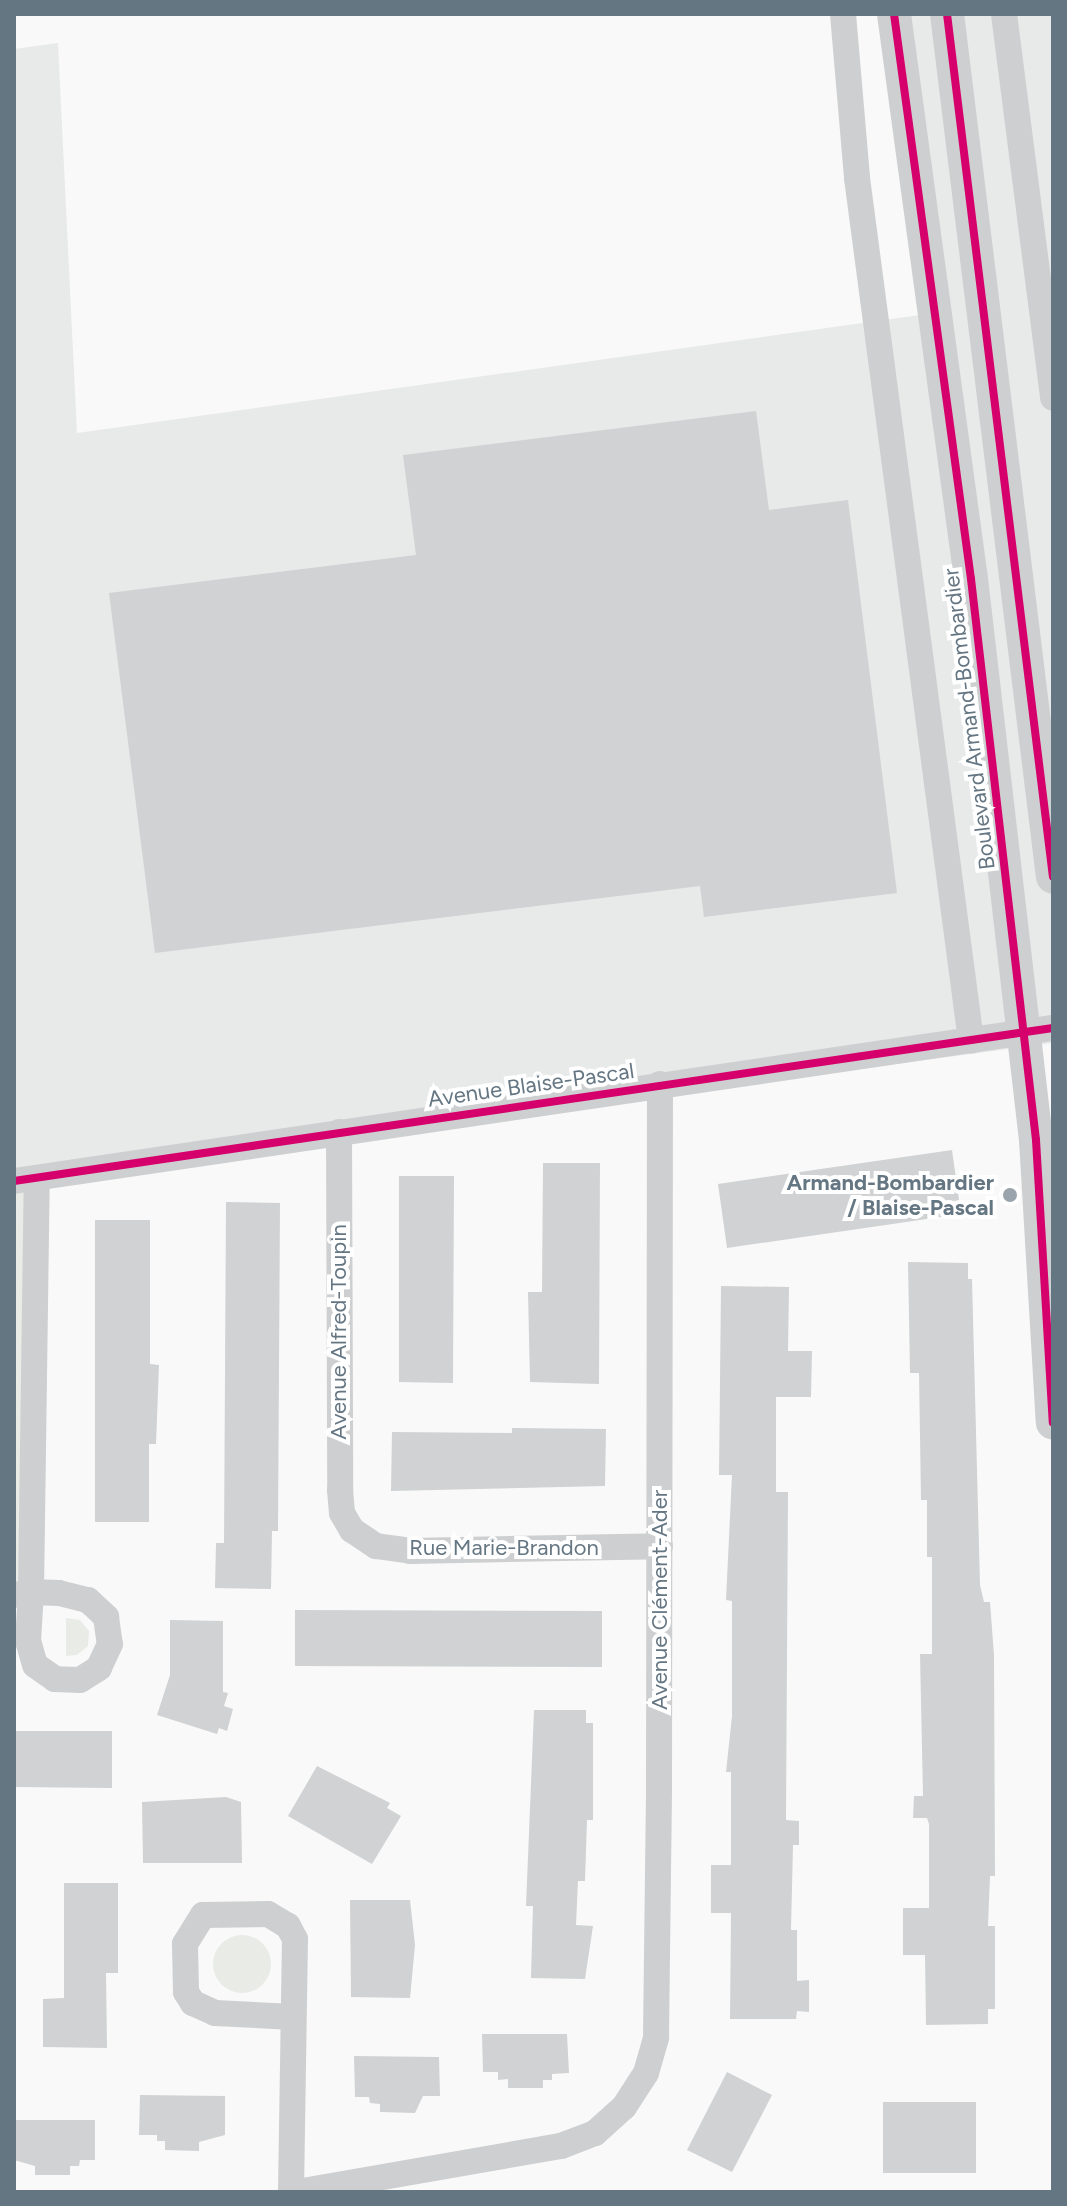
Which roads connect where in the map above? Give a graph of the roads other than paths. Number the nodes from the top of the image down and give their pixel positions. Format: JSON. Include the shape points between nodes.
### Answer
{"nodes":[{"id":1,"x":843,"y":14,"type":"edge"},
{"id":2,"x":894,"y":14,"type":"edge"},
{"id":3,"x":947,"y":14,"type":"edge"},
{"id":4,"x":1004,"y":14,"type":"edge"},
{"id":5,"x":1053,"y":398,"type":"edge"},
{"id":6,"x":1053,"y":877,"type":"edge"},
{"id":7,"x":1036,"y":1030,"type":"edge"},
{"id":8,"x":971,"y":1040,"type":"junction"},
{"id":9,"x":660,"y":1084,"type":"junction"},
{"id":10,"x":339,"y":1132,"type":"junction"},
{"id":11,"x":25,"y":1180,"type":"edge"},
{"id":12,"x":1053,"y":1422,"type":"edge"},
{"id":13,"x":352,"y":1530,"type":"joint"},
{"id":14,"x":660,"y":1546,"type":"junction"},
{"id":15,"x":22,"y":1593,"type":"edge"},
{"id":16,"x":293,"y":2017,"type":"junction"},
{"id":17,"x":294,"y":2192,"type":"edge"}],
"edges":[{"from":1,"to":8,"type":"street","name":"Boulevard Armand-Bombardier","via":[[861,209]]},
{"from":2,"to":7,"type":"street","name":"Boulevard Armand-Bombardier"},
{"from":3,"to":6,"type":"street"},
{"from":4,"to":5,"type":"street","via":[[1027,226]]},
{"from":7,"to":8,"type":"street","name":"Avenue Blaise-Pascal"},
{"from":7,"to":12,"type":"street","name":"Boulevard Armand-Bombardier"},
{"from":8,"to":9,"type":"street","name":"Avenue Blaise-Pascal"},
{"from":9,"to":10,"type":"street","name":"Avenue Blaise-Pascal"},
{"from":9,"to":14,"type":"street","name":"Avenue Clément-Ader"},
{"from":10,"to":11,"type":"street","name":"Avenue Blaise-Pascal"},
{"from":10,"to":13,"type":"street","name":"Avenue Alfred-Toupin","via":[[340,1490],[342,1513]]},
{"from":11,"to":15,"type":"street"},
{"from":13,"to":14,"type":"street","name":"Rue Marie-Brandon","via":[[376,1546],[410,1551]]},
{"from":14,"to":17,"type":"street","name":"Avenue Clément-Ader","via":[[656,2037],[646,2073],[624,2107],[595,2133],[561,2146]]},
{"from":16,"to":16,"type":"street","via":[[297,1951],[288,1926],[268,1914],[203,1915],[185,1944],[186,1992],[193,2003],[215,2013]]},
{"from":16,"to":17,"type":"street"}]}
